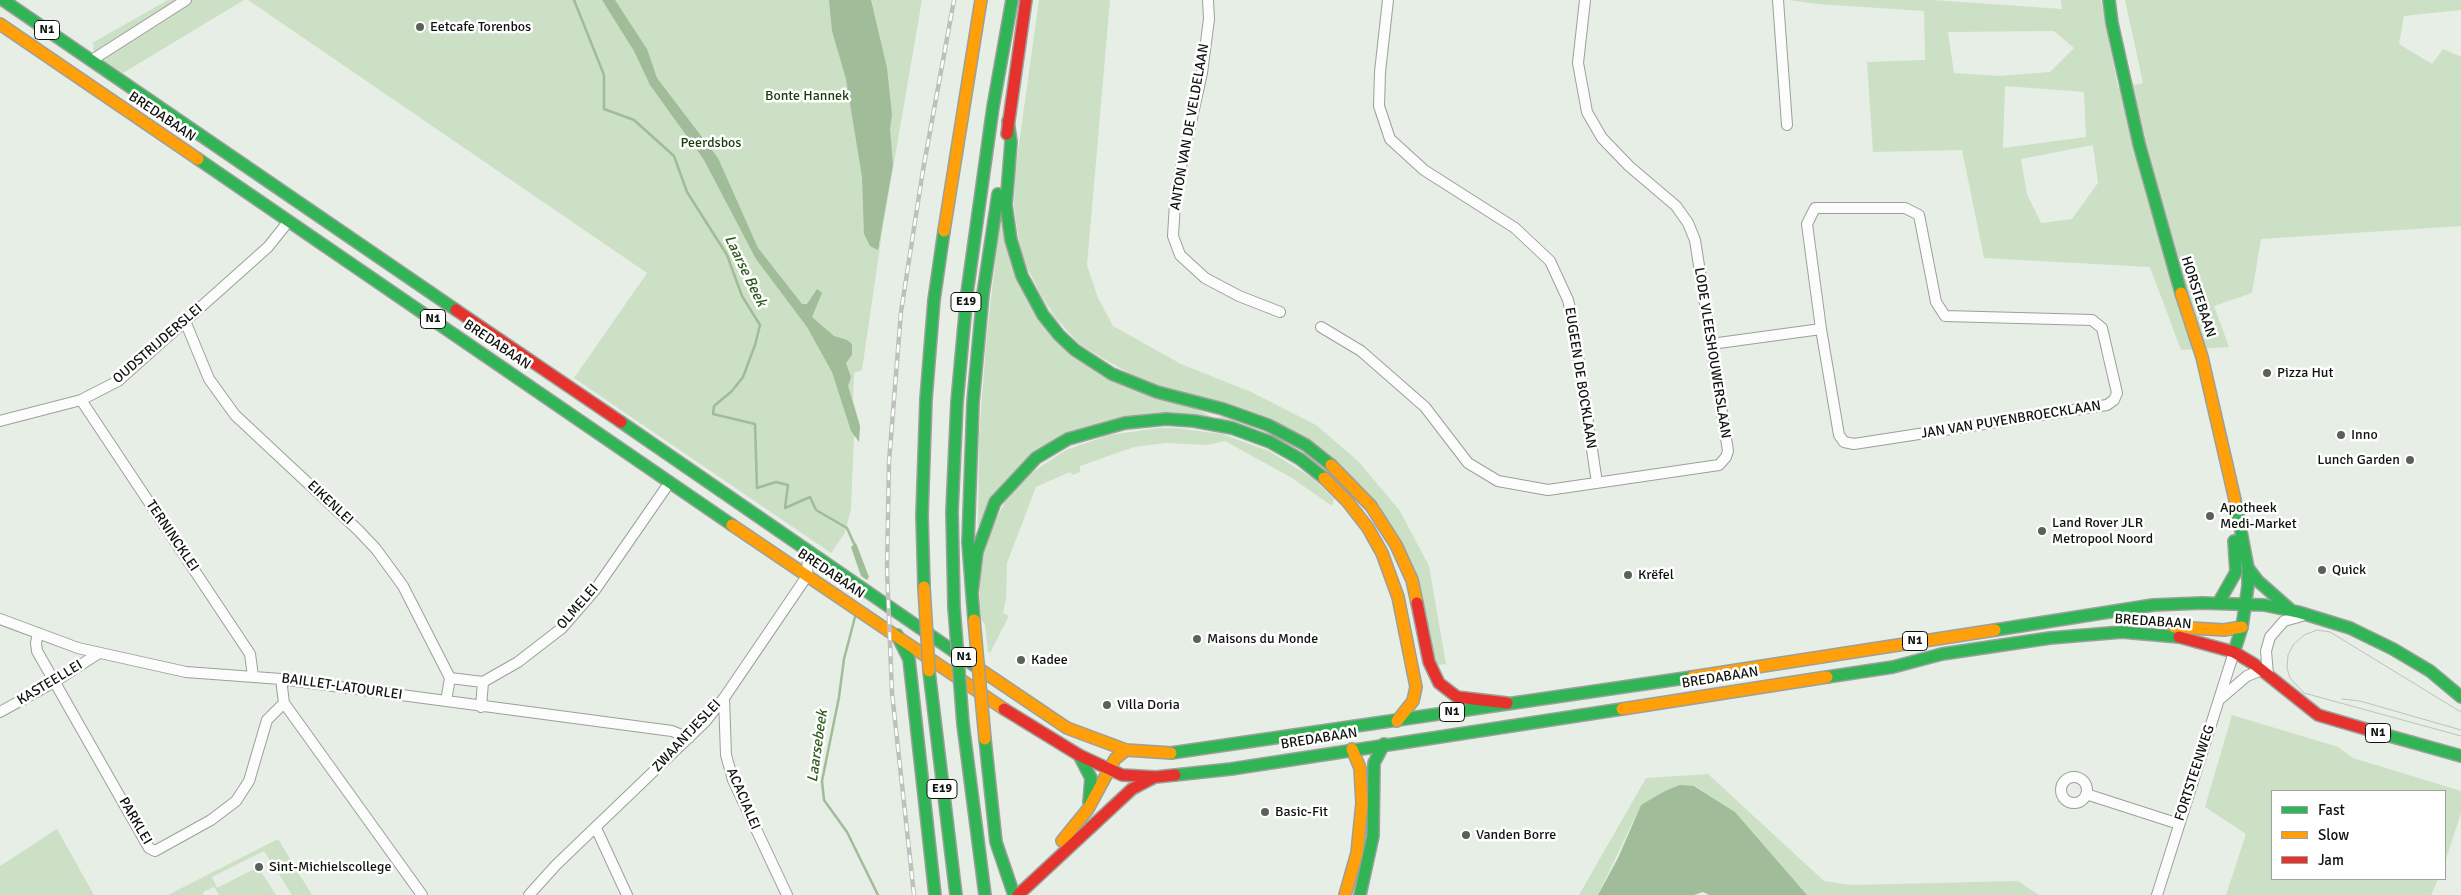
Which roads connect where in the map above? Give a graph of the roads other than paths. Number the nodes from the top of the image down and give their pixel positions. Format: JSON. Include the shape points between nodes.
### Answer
{"nodes":[{"id":1,"x":3,"y":0,"type":"edge"},
{"id":2,"x":186,"y":0,"type":"edge"},
{"id":3,"x":981,"y":0,"type":"edge"},
{"id":4,"x":1012,"y":0,"type":"edge"},
{"id":5,"x":1026,"y":0,"type":"edge"},
{"id":6,"x":1208,"y":0,"type":"edge"},
{"id":7,"x":1388,"y":0,"type":"edge"},
{"id":8,"x":1585,"y":0,"type":"edge"},
{"id":9,"x":1778,"y":0,"type":"edge"},
{"id":10,"x":2109,"y":0,"type":"edge"},
{"id":11,"x":0,"y":24,"type":"edge"},
{"id":12,"x":92,"y":60,"type":"junction"},
{"id":13,"x":1008,"y":122,"type":"junction"},
{"id":14,"x":1787,"y":125,"type":"dead end"},
{"id":15,"x":288,"y":222,"type":"junction"},
{"id":16,"x":1280,"y":312,"type":"dead end"},
{"id":17,"x":185,"y":320,"type":"junction"},
{"id":18,"x":1321,"y":327,"type":"dead end"},
{"id":19,"x":1820,"y":329,"type":"junction"},
{"id":20,"x":1711,"y":344,"type":"junction"},
{"id":21,"x":82,"y":400,"type":"junction"},
{"id":22,"x":0,"y":421,"type":"edge"},
{"id":23,"x":1597,"y":482,"type":"junction"},
{"id":24,"x":665,"y":489,"type":"dead end"},
{"id":25,"x":2238,"y":512,"type":"junction"},
{"id":26,"x":806,"y":551,"type":"junction"},
{"id":27,"x":2248,"y":568,"type":"junction"},
{"id":28,"x":807,"y":576,"type":"junction"},
{"id":29,"x":972,"y":592,"type":"junction"},
{"id":30,"x":2225,"y":603,"type":"junction"},
{"id":31,"x":2246,"y":604,"type":"junction"},
{"id":32,"x":2292,"y":611,"type":"junction"},
{"id":33,"x":2305,"y":615,"type":"junction"},
{"id":34,"x":0,"y":619,"type":"edge"},
{"id":35,"x":2242,"y":626,"type":"junction"},
{"id":36,"x":2224,"y":630,"type":"junction"},
{"id":37,"x":2122,"y":632,"type":"junction"},
{"id":38,"x":38,"y":633,"type":"junction"},
{"id":39,"x":897,"y":635,"type":"junction"},
{"id":40,"x":2234,"y":652,"type":"junction"},
{"id":41,"x":99,"y":653,"type":"junction"},
{"id":42,"x":1837,"y":653,"type":"junction"},
{"id":43,"x":2265,"y":673,"type":"junction"},
{"id":44,"x":988,"y":674,"type":"junction"},
{"id":45,"x":253,"y":676,"type":"junction"},
{"id":46,"x":1837,"y":676,"type":"junction"},
{"id":47,"x":450,"y":678,"type":"junction"},
{"id":48,"x":281,"y":679,"type":"junction"},
{"id":49,"x":56,"y":681,"type":"junction"},
{"id":50,"x":483,"y":682,"type":"junction"},
{"id":51,"x":978,"y":690,"type":"junction"},
{"id":52,"x":2461,"y":697,"type":"edge"},
{"id":53,"x":724,"y":698,"type":"junction"},
{"id":54,"x":446,"y":701,"type":"junction"},
{"id":55,"x":2218,"y":701,"type":"junction"},
{"id":56,"x":1507,"y":702,"type":"junction"},
{"id":57,"x":284,"y":703,"type":"junction"},
{"id":58,"x":481,"y":707,"type":"junction"},
{"id":59,"x":0,"y":712,"type":"edge"},
{"id":60,"x":1397,"y":721,"type":"junction"},
{"id":61,"x":1290,"y":736,"type":"junction"},
{"id":62,"x":689,"y":738,"type":"junction"},
{"id":63,"x":1384,"y":744,"type":"junction"},
{"id":64,"x":1126,"y":750,"type":"junction"},
{"id":65,"x":1352,"y":750,"type":"junction"},
{"id":66,"x":1079,"y":755,"type":"junction"},
{"id":67,"x":2461,"y":756,"type":"edge"},
{"id":68,"x":1294,"y":758,"type":"junction"},
{"id":69,"x":1110,"y":770,"type":"junction"},
{"id":70,"x":1122,"y":775,"type":"junction"},
{"id":71,"x":1156,"y":777,"type":"junction"},
{"id":72,"x":2086,"y":794,"type":"dead end"},
{"id":73,"x":1088,"y":809,"type":"junction"},
{"id":74,"x":1098,"y":818,"type":"junction"},
{"id":75,"x":2179,"y":824,"type":"junction"},
{"id":76,"x":596,"y":828,"type":"junction"},
{"id":77,"x":1042,"y":871,"type":"junction"},
{"id":78,"x":422,"y":895,"type":"edge"},
{"id":79,"x":529,"y":895,"type":"edge"},
{"id":80,"x":627,"y":895,"type":"edge"},
{"id":81,"x":787,"y":895,"type":"edge"},
{"id":82,"x":934,"y":895,"type":"edge"},
{"id":83,"x":956,"y":895,"type":"edge"},
{"id":84,"x":985,"y":895,"type":"edge"},
{"id":85,"x":1014,"y":895,"type":"edge"},
{"id":86,"x":1018,"y":895,"type":"edge"},
{"id":87,"x":1345,"y":895,"type":"edge"},
{"id":88,"x":1360,"y":895,"type":"edge"},
{"id":89,"x":2157,"y":895,"type":"edge"}],
"edges":[{"from":1,"to":12,"type":"main road","name":"BREDABAAN","number":"N1"},
{"from":2,"to":12,"type":"street"},
{"from":3,"to":83,"type":"main road","number":"E19","bridge":true,"via":[[934,300],[925,409],[922,514],[932,703]]},
{"from":4,"to":84,"type":"main road","number":"E19","bridge":true,"via":[[993,107],[967,293],[952,511],[954,607],[962,724]]},
{"from":5,"to":13,"type":"main road"},
{"from":6,"to":16,"type":"street","name":"ANTON VAN DE VELDELAAN","via":[[1209,19],[1202,73],[1174,202],[1173,236],[1180,255],[1205,278]]},
{"from":7,"to":23,"type":"street","name":"EUGEEN DE BOCKLAAN","via":[[1379,106],[1390,139],[1424,170],[1515,228],[1550,261],[1568,300],[1573,322]]},
{"from":8,"to":20,"type":"street","name":"LODE VLEESHOUWERSLAAN","via":[[1578,63],[1587,112],[1602,138],[1676,206],[1688,223],[1695,240]]},
{"from":9,"to":14,"type":"street"},
{"from":10,"to":25,"type":"main road","name":"HORSTEBAAN","via":[[2139,144],[2170,258],[2202,357]]},
{"from":11,"to":15,"type":"main road","name":"BREDABAAN","number":"N1"},
{"from":12,"to":26,"type":"main road","name":"BREDABAAN","number":"N1"},
{"from":13,"to":29,"type":"main road","via":[[983,294],[973,402],[968,542]]},
{"from":13,"to":56,"type":"main road","via":[[1011,142],[1006,205],[1011,240],[1022,276],[1043,315],[1059,335],[1075,350],[1112,374],[1157,392],[1268,425],[1306,445],[1342,474],[1371,506],[1396,545],[1412,580],[1428,662],[1439,683],[1457,696]]},
{"from":15,"to":17,"type":"street","name":"OUDSTRIJDERSLEI","via":[[268,247]]},
{"from":15,"to":28,"type":"main road","name":"BREDABAAN","number":"N1"},
{"from":17,"to":21,"type":"street","name":"OUDSTRIJDERSLEI","via":[[118,381]]},
{"from":17,"to":47,"type":"street","name":"EIKENLEI","via":[[203,366],[221,398],[376,549],[403,586]]},
{"from":18,"to":23,"type":"street","name":"LODE VLEESHOUWERSLAAN","via":[[1361,351],[1425,407],[1468,463],[1498,481],[1548,490]]},
{"from":19,"to":19,"type":"street","name":"JAN VAN PUYENBROECKLAAN","via":[[1807,224],[1815,208],[1905,208],[1919,214],[1936,302],[1945,316],[2092,320],[2102,328],[2117,393],[2107,405],[1854,444],[1844,442],[1839,435]]},
{"from":19,"to":20,"type":"street"},
{"from":20,"to":23,"type":"street","name":"LODE VLEESHOUWERSLAAN","via":[[1728,451],[1726,457],[1719,465]]},
{"from":21,"to":22,"type":"street","name":"OUDSTRIJDERSLEI"},
{"from":21,"to":45,"type":"street","name":"TERNINCKLEI","via":[[250,654]]},
{"from":24,"to":50,"type":"street","name":"OLMELEI","via":[[595,590],[562,628],[526,657]]},
{"from":25,"to":27,"type":"main road","name":"HORSTEBAAN"},
{"from":25,"to":30,"type":"main road","via":[[2231,527],[2236,572]]},
{"from":26,"to":28,"type":"street"},
{"from":26,"to":44,"type":"main road","name":"BREDABAAN","number":"N1"},
{"from":27,"to":31,"type":"main road","name":"HORSTEBAAN"},
{"from":27,"to":32,"type":"main road"},
{"from":28,"to":39,"type":"main road","name":"BREDABAAN","number":"N1"},
{"from":28,"to":53,"type":"street","name":"ZWAANTJESLEI"},
{"from":29,"to":60,"type":"main road","via":[[977,552],[995,502],[1036,458],[1068,439],[1125,423],[1166,419],[1232,428],[1270,442],[1300,459],[1347,501],[1368,528],[1382,553],[1398,596],[1416,687],[1413,701]]},
{"from":29,"to":85,"type":"main road","bridge":true,"via":[[992,820]]},
{"from":30,"to":31,"type":"main road","name":"BREDABAAN","number":"N1"},
{"from":30,"to":36,"type":"main road","via":[[2235,610],[2236,619]]},
{"from":30,"to":42,"type":"main road","name":"BREDABAAN","number":"N1","via":[[2153,605]]},
{"from":31,"to":32,"type":"main road","name":"BREDABAAN","number":"N1"},
{"from":31,"to":35,"type":"main road","name":"HORSTEBAAN"},
{"from":32,"to":33,"type":"main road","name":"BREDABAAN","number":"N1"},
{"from":33,"to":43,"type":"street","via":[[2284,621],[2270,637],[2266,646]]},
{"from":33,"to":52,"type":"main road","name":"BREDABAAN","number":"N1","via":[[2350,628],[2393,649],[2430,671]]},
{"from":34,"to":38,"type":"street","name":"BAILLET-LATOURLEI"},
{"from":35,"to":36,"type":"main road"},
{"from":35,"to":40,"type":"main road","name":"HORSTEBAAN"},
{"from":36,"to":37,"type":"main road","via":[[2153,628]]},
{"from":37,"to":40,"type":"main road","name":"BREDABAAN","number":"N1","via":[[2180,637]]},
{"from":37,"to":46,"type":"main road","name":"BREDABAAN","number":"N1","via":[[2050,638],[1962,651]]},
{"from":38,"to":41,"type":"street","name":"BAILLET-LATOURLEI"},
{"from":38,"to":49,"type":"street","name":"PARKLEI","via":[[38,651]]},
{"from":39,"to":51,"type":"main road","name":"BREDABAAN","number":"N1"},
{"from":39,"to":82,"type":"main road","via":[[909,659]]},
{"from":40,"to":43,"type":"main road","name":"BREDABAAN","number":"N1"},
{"from":40,"to":55,"type":"street","name":"FORTSTEENWEG"},
{"from":41,"to":45,"type":"street","name":"BAILLET-LATOURLEI","via":[[186,672]]},
{"from":41,"to":49,"type":"street","name":"KASTEELLEI"},
{"from":42,"to":46,"type":"main road","via":[[1848,662],[1846,671]]},
{"from":42,"to":56,"type":"main road","name":"BREDABAAN","number":"N1","via":[[1534,701]]},
{"from":43,"to":55,"type":"street","via":[[2247,676]]},
{"from":43,"to":67,"type":"main road","name":"BREDABAAN","number":"N1","via":[[2318,715]]},
{"from":44,"to":51,"type":"street"},
{"from":44,"to":64,"type":"main road","name":"BREDABAAN","number":"N1","via":[[1068,728]]},
{"from":45,"to":48,"type":"street","name":"BAILLET-LATOURLEI"},
{"from":46,"to":63,"type":"main road","name":"BREDABAAN","number":"N1"},
{"from":47,"to":50,"type":"street"},
{"from":47,"to":54,"type":"street"},
{"from":48,"to":54,"type":"street","name":"BAILLET-LATOURLEI"},
{"from":48,"to":57,"type":"street"},
{"from":49,"to":57,"type":"street","name":"PARKLEI","via":[[149,848],[155,851],[210,820],[236,801],[249,780],[267,720]]},
{"from":49,"to":59,"type":"street","name":"KASTEELLEI"},
{"from":50,"to":58,"type":"street"},
{"from":51,"to":66,"type":"main road","name":"BREDABAAN","number":"N1"},
{"from":53,"to":62,"type":"street","name":"ZWAANTJESLEI"},
{"from":53,"to":81,"type":"street","name":"ACACIALEI","via":[[726,755],[733,780]]},
{"from":54,"to":58,"type":"street","name":"BAILLET-LATOURLEI"},
{"from":55,"to":75,"type":"street","name":"FORTSTEENWEG"},
{"from":56,"to":60,"type":"main road","name":"BREDABAAN","number":"N1"},
{"from":57,"to":78,"type":"street"},
{"from":58,"to":62,"type":"street","name":"BAILLET-LATOURLEI","via":[[672,731]]},
{"from":60,"to":61,"type":"main road","name":"BREDABAAN","number":"N1"},
{"from":61,"to":64,"type":"main road","name":"BREDABAAN","number":"N1","via":[[1171,753]]},
{"from":61,"to":68,"type":"main road","via":[[1283,748],[1288,756]]},
{"from":62,"to":76,"type":"street","name":"ZWAANTJESLEI"},
{"from":63,"to":65,"type":"main road","name":"BREDABAAN","number":"N1"},
{"from":63,"to":88,"type":"main road","via":[[1374,764],[1373,836]]},
{"from":64,"to":69,"type":"main road","via":[[1115,759]]},
{"from":64,"to":70,"type":"main road"},
{"from":65,"to":68,"type":"main road","name":"BREDABAAN","number":"N1"},
{"from":65,"to":87,"type":"main road","via":[[1360,768],[1361,810],[1357,853]]},
{"from":66,"to":69,"type":"main road","name":"BREDABAAN","number":"N1"},
{"from":66,"to":73,"type":"main road","via":[[1091,778]]},
{"from":68,"to":71,"type":"main road","name":"BREDABAAN","number":"N1"},
{"from":69,"to":70,"type":"main road","name":"BREDABAAN","number":"N1"},
{"from":69,"to":73,"type":"main road"},
{"from":70,"to":71,"type":"main road","name":"BREDABAAN","number":"N1"},
{"from":70,"to":74,"type":"main road"},
{"from":71,"to":74,"type":"main road","via":[[1132,789]]},
{"from":72,"to":75,"type":"street"},
{"from":73,"to":77,"type":"main road"},
{"from":74,"to":77,"type":"main road"},
{"from":75,"to":89,"type":"street","name":"FORTSTEENWEG"},
{"from":76,"to":79,"type":"street","name":"ZWAANTJESLEI"},
{"from":76,"to":80,"type":"street"},
{"from":77,"to":86,"type":"main road"}]}
